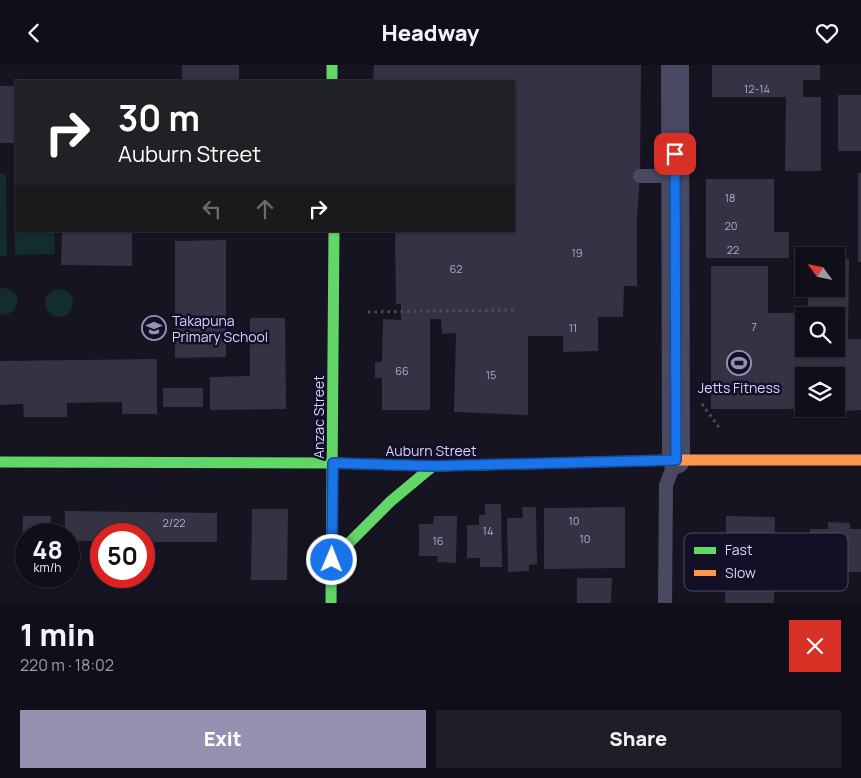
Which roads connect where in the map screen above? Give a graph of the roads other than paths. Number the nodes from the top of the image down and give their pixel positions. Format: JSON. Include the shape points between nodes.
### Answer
{"nodes":[{"id":1,"x":332,"y":65,"type":"edge"},
{"id":2,"x":675,"y":65,"type":"edge"},
{"id":3,"x":332,"y":80,"type":"edge"},
{"id":4,"x":640,"y":176,"type":"dead end"},
{"id":5,"x":675,"y":176,"type":"junction"},
{"id":6,"x":334,"y":232,"type":"edge"},
{"id":7,"x":676,"y":460,"type":"junction"},
{"id":8,"x":861,"y":460,"type":"edge"},
{"id":9,"x":0,"y":462,"type":"edge"},
{"id":10,"x":333,"y":463,"type":"junction"},
{"id":11,"x":433,"y":466,"type":"junction"},
{"id":12,"x":332,"y":560,"type":"junction"},
{"id":13,"x":331,"y":603,"type":"edge"},
{"id":14,"x":665,"y":603,"type":"edge"}],
"edges":[{"from":1,"to":3,"type":"main road"},
{"from":2,"to":5,"type":"street"},
{"from":4,"to":5,"type":"lane"},
{"from":5,"to":7,"type":"street"},
{"from":6,"to":10,"type":"main road","name":"Anzac Street"},
{"from":7,"to":8,"type":"main road","name":"Auburn Street"},
{"from":7,"to":11,"type":"main road","name":"Auburn Street"},
{"from":7,"to":14,"type":"lane","via":[[666,485]]},
{"from":9,"to":10,"type":"main road","name":"Auburn Street"},
{"from":10,"to":11,"type":"main road","name":"Auburn Street"},
{"from":10,"to":12,"type":"main road","name":"Anzac Street"},
{"from":11,"to":12,"type":"main road","via":[[391,501]]},
{"from":12,"to":13,"type":"main road","name":"Anzac Street"}]}
